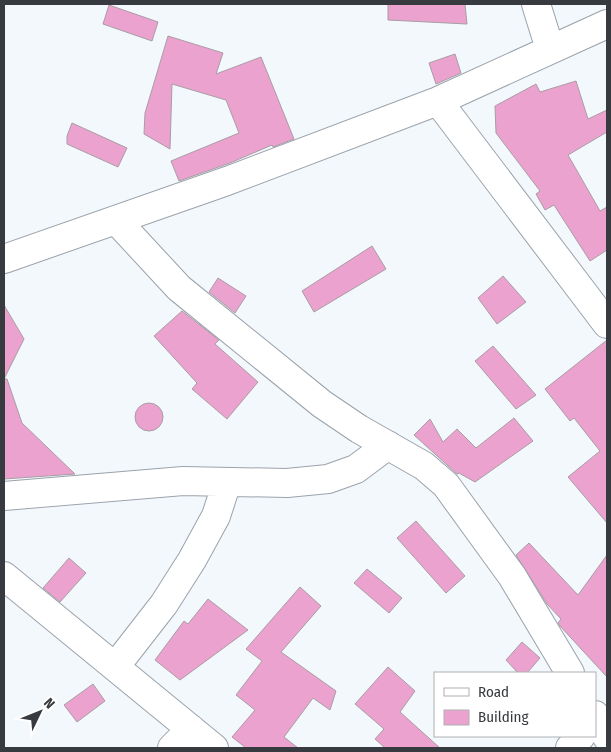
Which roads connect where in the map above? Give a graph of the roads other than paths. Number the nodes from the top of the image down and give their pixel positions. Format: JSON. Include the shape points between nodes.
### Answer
{"nodes":[{"id":1,"x":536,"y":4,"type":"edge"},
{"id":2,"x":607,"y":24,"type":"edge"},
{"id":3,"x":550,"y":49,"type":"junction"},
{"id":4,"x":438,"y":101,"type":"junction"},
{"id":5,"x":116,"y":220,"type":"junction"},
{"id":6,"x":4,"y":259,"type":"edge"},
{"id":7,"x":607,"y":324,"type":"edge"},
{"id":8,"x":388,"y":445,"type":"junction"},
{"id":9,"x":227,"y":482,"type":"junction"},
{"id":10,"x":4,"y":496,"type":"edge"},
{"id":11,"x":4,"y":576,"type":"edge"},
{"id":12,"x":115,"y":667,"type":"junction"},
{"id":13,"x":569,"y":672,"type":"edge"},
{"id":14,"x":191,"y":729,"type":"junction"},
{"id":15,"x":581,"y":737,"type":"edge"},
{"id":16,"x":172,"y":748,"type":"edge"},
{"id":17,"x":214,"y":748,"type":"edge"},
{"id":18,"x":570,"y":748,"type":"edge"}],
"edges":[{"from":1,"to":3,"type":"street"},
{"from":2,"to":3,"type":"street"},
{"from":3,"to":4,"type":"street"},
{"from":4,"to":5,"type":"street"},
{"from":4,"to":7,"type":"street"},
{"from":5,"to":6,"type":"street"},
{"from":5,"to":8,"type":"street","via":[[179,288],[322,404]]},
{"from":8,"to":9,"type":"street","via":[[356,469],[328,480]]},
{"from":8,"to":13,"type":"street","via":[[424,466],[446,486],[512,576]]},
{"from":9,"to":10,"type":"street","via":[[182,481]]},
{"from":9,"to":12,"type":"street","via":[[216,516],[192,560],[164,604]]},
{"from":11,"to":12,"type":"street"},
{"from":12,"to":14,"type":"street"},
{"from":14,"to":16,"type":"street"},
{"from":14,"to":17,"type":"street"},
{"from":15,"to":18,"type":"street"}]}
